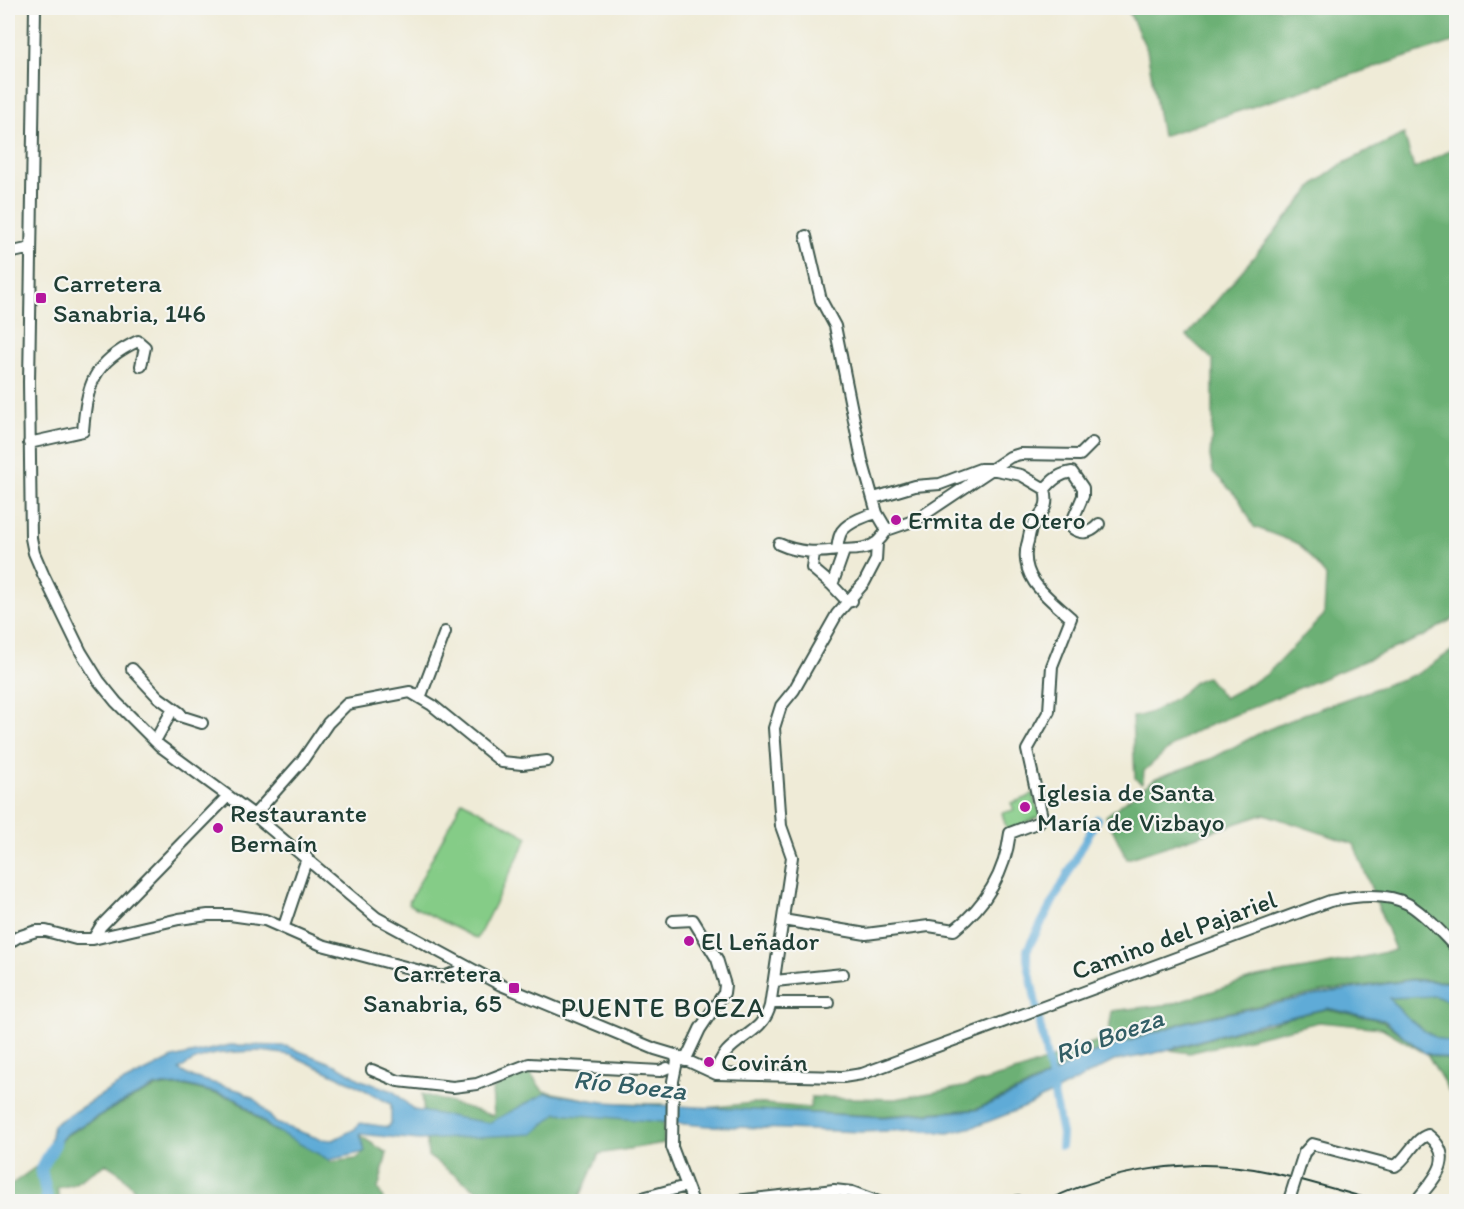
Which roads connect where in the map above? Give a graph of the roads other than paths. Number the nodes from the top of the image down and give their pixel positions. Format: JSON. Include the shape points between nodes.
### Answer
{"nodes":[{"id":1,"x":35,"y":8,"type":"edge"},
{"id":2,"x":806,"y":236,"type":"dead end"},
{"id":3,"x":31,"y":248,"type":"junction"},
{"id":4,"x":8,"y":260,"type":"edge"},
{"id":5,"x":141,"y":366,"type":"dead end"},
{"id":6,"x":29,"y":443,"type":"junction"},
{"id":7,"x":1092,"y":443,"type":"dead end"},
{"id":8,"x":991,"y":469,"type":"junction"},
{"id":9,"x":1045,"y":489,"type":"junction"},
{"id":10,"x":873,"y":498,"type":"junction"},
{"id":11,"x":877,"y":513,"type":"junction"},
{"id":12,"x":1099,"y":524,"type":"dead end"},
{"id":13,"x":887,"y":530,"type":"junction"},
{"id":14,"x":877,"y":543,"type":"junction"},
{"id":15,"x":778,"y":544,"type":"dead end"},
{"id":16,"x":838,"y":551,"type":"junction"},
{"id":17,"x":813,"y":553,"type":"junction"},
{"id":18,"x":832,"y":585,"type":"junction"},
{"id":19,"x":850,"y":602,"type":"junction"},
{"id":20,"x":445,"y":632,"type":"dead end"},
{"id":21,"x":132,"y":669,"type":"dead end"},
{"id":22,"x":420,"y":698,"type":"junction"},
{"id":23,"x":173,"y":709,"type":"junction"},
{"id":24,"x":202,"y":723,"type":"dead end"},
{"id":25,"x":155,"y":741,"type":"junction"},
{"id":26,"x":548,"y":761,"type":"dead end"},
{"id":27,"x":228,"y":796,"type":"junction"},
{"id":28,"x":254,"y":815,"type":"junction"},
{"id":29,"x":310,"y":861,"type":"junction"},
{"id":30,"x":783,"y":920,"type":"junction"},
{"id":31,"x":673,"y":921,"type":"dead end"},
{"id":32,"x":284,"y":926,"type":"junction"},
{"id":33,"x":93,"y":939,"type":"junction"},
{"id":34,"x":8,"y":943,"type":"edge"},
{"id":35,"x":1456,"y":948,"type":"edge"},
{"id":36,"x":458,"y":972,"type":"junction"},
{"id":37,"x":843,"y":974,"type":"dead end"},
{"id":38,"x":775,"y":981,"type":"junction"},
{"id":39,"x":829,"y":1003,"type":"dead end"},
{"id":40,"x":771,"y":1004,"type":"junction"},
{"id":41,"x":670,"y":1066,"type":"junction"},
{"id":42,"x":372,"y":1070,"type":"dead end"},
{"id":43,"x":716,"y":1074,"type":"junction"},
{"id":44,"x":686,"y":1186,"type":"junction"},
{"id":45,"x":1420,"y":1196,"type":"dead end"},
{"id":46,"x":1290,"y":1199,"type":"edge"},
{"id":47,"x":729,"y":1201,"type":"edge"},
{"id":48,"x":628,"y":1202,"type":"edge"},
{"id":49,"x":693,"y":1202,"type":"edge"},
{"id":50,"x":879,"y":1202,"type":"edge"}],
"edges":[{"from":1,"to":3,"type":"street"},
{"from":2,"to":10,"type":"street","via":[[821,300],[836,326]]},
{"from":3,"to":4,"type":"street","via":[[9,253]]},
{"from":3,"to":6,"type":"street"},
{"from":5,"to":6,"type":"street","via":[[145,348],[138,341],[118,350],[103,363],[86,395],[82,431]]},
{"from":6,"to":25,"type":"street","via":[[31,538],[43,574],[99,681]]},
{"from":7,"to":8,"type":"street","via":[[1080,455],[1020,454]]},
{"from":8,"to":9,"type":"street","via":[[1021,475]]},
{"from":8,"to":10,"type":"street"},
{"from":8,"to":13,"type":"street","via":[[916,520]]},
{"from":9,"to":12,"type":"street","via":[[1052,480],[1072,472],[1083,488],[1072,528],[1084,532]]},
{"from":9,"to":30,"type":"street","via":[[1047,504],[1031,528],[1026,569],[1034,583],[1071,618],[1052,666],[1049,711],[1027,750],[1042,817],[1039,822],[1010,834],[997,882],[972,916],[954,930],[929,926],[866,934]]},
{"from":10,"to":11,"type":"street"},
{"from":11,"to":13,"type":"street"},
{"from":11,"to":16,"type":"street","via":[[843,530]]},
{"from":13,"to":14,"type":"street"},
{"from":14,"to":16,"type":"street"},
{"from":14,"to":19,"type":"street","via":[[872,570]]},
{"from":15,"to":17,"type":"street"},
{"from":16,"to":17,"type":"street"},
{"from":16,"to":18,"type":"street"},
{"from":17,"to":18,"type":"street","via":[[812,568]]},
{"from":18,"to":19,"type":"street"},
{"from":19,"to":30,"type":"street","via":[[837,614],[781,706],[774,728],[781,826],[792,857]]},
{"from":20,"to":22,"type":"street"},
{"from":21,"to":23,"type":"street"},
{"from":22,"to":26,"type":"street","via":[[502,762]]},
{"from":22,"to":28,"type":"street","via":[[410,693],[348,704]]},
{"from":23,"to":24,"type":"street","via":[[180,717]]},
{"from":23,"to":25,"type":"street"},
{"from":25,"to":27,"type":"street"},
{"from":27,"to":28,"type":"street"},
{"from":27,"to":33,"type":"street","via":[[101,926]]},
{"from":28,"to":29,"type":"street"},
{"from":29,"to":32,"type":"street"},
{"from":29,"to":36,"type":"street","via":[[376,918]]},
{"from":30,"to":38,"type":"street"},
{"from":31,"to":41,"type":"street","via":[[693,920],[717,959],[725,985],[724,993],[700,1029]]},
{"from":32,"to":33,"type":"street","via":[[255,917],[208,915]]},
{"from":32,"to":36,"type":"street","via":[[322,945],[435,976]]},
{"from":33,"to":34,"type":"street","via":[[36,931]]},
{"from":35,"to":43,"type":"street","name":"Camino del Pajariel","via":[[1407,904],[1382,897],[1350,897],[1330,901],[862,1074]]},
{"from":36,"to":41,"type":"street","via":[[501,985],[655,1049]]},
{"from":37,"to":38,"type":"street"},
{"from":38,"to":40,"type":"street"},
{"from":39,"to":40,"type":"street"},
{"from":40,"to":43,"type":"street","via":[[759,1026],[721,1056]]},
{"from":41,"to":42,"type":"street","via":[[529,1064],[477,1084],[453,1087],[398,1081]]},
{"from":41,"to":43,"type":"street"},
{"from":41,"to":44,"type":"street","via":[[672,1147]]},
{"from":44,"to":48,"type":"street"},
{"from":44,"to":49,"type":"street"},
{"from":45,"to":46,"type":"street","bridge":true,"via":[[1439,1172],[1443,1157],[1428,1135],[1421,1137],[1395,1166],[1312,1144],[1304,1153]]},
{"from":47,"to":50,"type":"street","via":[[834,1190],[852,1191]]}]}
